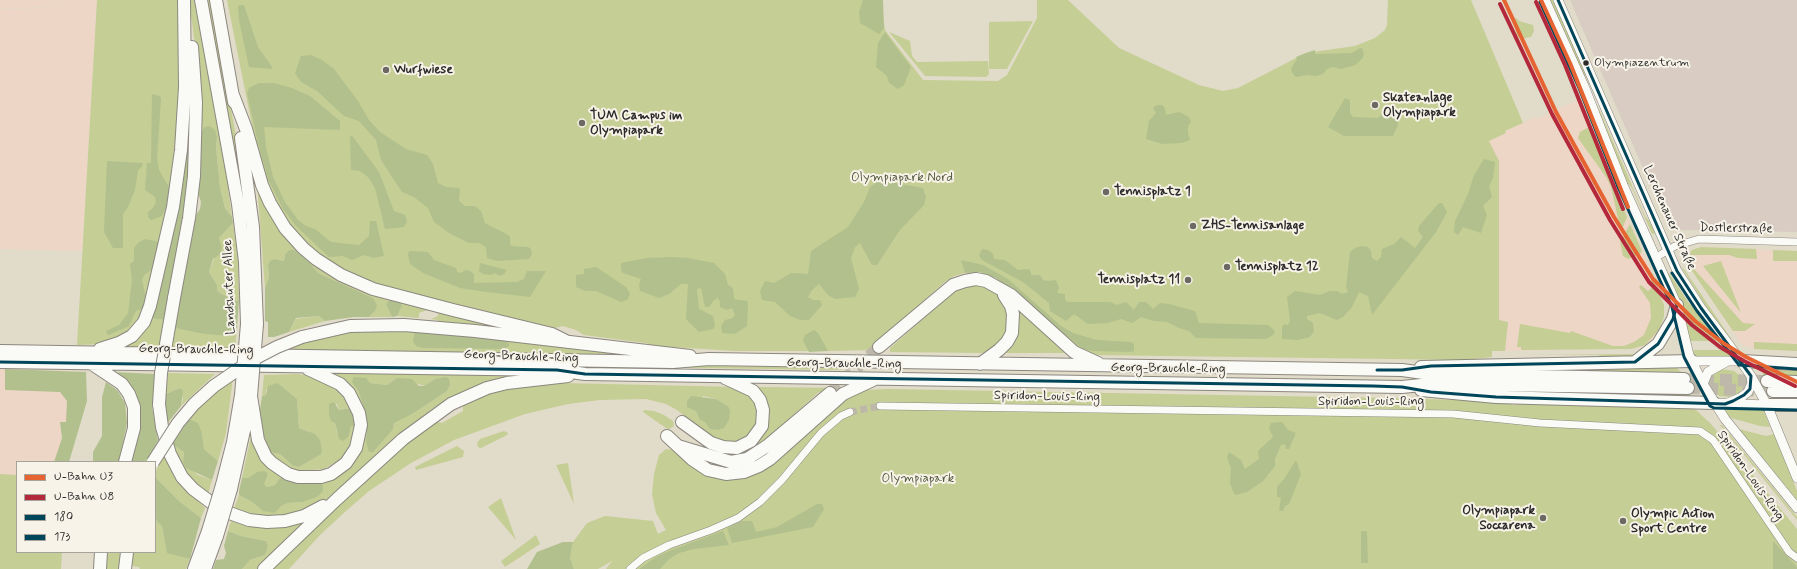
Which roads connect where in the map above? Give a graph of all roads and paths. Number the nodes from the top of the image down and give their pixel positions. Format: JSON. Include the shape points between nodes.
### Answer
{"nodes":[{"id":1,"x":185,"y":0,"type":"edge"},
{"id":2,"x":201,"y":0,"type":"edge"},
{"id":3,"x":216,"y":0,"type":"edge"},
{"id":4,"x":1545,"y":0,"type":"edge"},
{"id":5,"x":1558,"y":0,"type":"edge"},
{"id":6,"x":233,"y":95,"type":"junction"},
{"id":7,"x":1797,"y":242,"type":"edge"},
{"id":8,"x":1667,"y":250,"type":"junction"},
{"id":9,"x":1655,"y":258,"type":"junction"},
{"id":10,"x":1002,"y":290,"type":"junction"},
{"id":11,"x":1677,"y":305,"type":"junction"},
{"id":12,"x":252,"y":324,"type":"junction"},
{"id":13,"x":568,"y":342,"type":"junction"},
{"id":14,"x":879,"y":347,"type":"tunnel mouth"},
{"id":15,"x":0,"y":351,"type":"edge"},
{"id":16,"x":89,"y":357,"type":"junction"},
{"id":17,"x":709,"y":359,"type":"junction"},
{"id":18,"x":1692,"y":361,"type":"junction"},
{"id":19,"x":1727,"y":361,"type":"junction"},
{"id":20,"x":1742,"y":361,"type":"junction"},
{"id":21,"x":0,"y":362,"type":"edge"},
{"id":22,"x":1635,"y":362,"type":"junction"},
{"id":23,"x":980,"y":364,"type":"junction"},
{"id":24,"x":1797,"y":364,"type":"edge"},
{"id":25,"x":1102,"y":365,"type":"junction"},
{"id":26,"x":300,"y":366,"type":"junction"},
{"id":27,"x":1402,"y":370,"type":"junction"},
{"id":28,"x":585,"y":374,"type":"junction"},
{"id":29,"x":720,"y":376,"type":"junction"},
{"id":30,"x":1751,"y":376,"type":"junction"},
{"id":31,"x":876,"y":379,"type":"junction"},
{"id":32,"x":1797,"y":382,"type":"edge"},
{"id":33,"x":1703,"y":384,"type":"junction"},
{"id":34,"x":1402,"y":387,"type":"junction"},
{"id":35,"x":1797,"y":391,"type":"edge"},
{"id":36,"x":830,"y":393,"type":"tunnel mouth"},
{"id":37,"x":246,"y":395,"type":"junction"},
{"id":38,"x":1719,"y":404,"type":"junction"},
{"id":39,"x":1767,"y":405,"type":"junction"},
{"id":40,"x":1797,"y":405,"type":"edge"},
{"id":41,"x":880,"y":406,"type":"tunnel mouth"},
{"id":42,"x":850,"y":412,"type":"tunnel mouth"},
{"id":43,"x":667,"y":436,"type":"dead end"},
{"id":44,"x":678,"y":446,"type":"junction"},
{"id":45,"x":710,"y":456,"type":"junction"},
{"id":46,"x":124,"y":461,"type":"edge"},
{"id":47,"x":154,"y":461,"type":"edge"},
{"id":48,"x":1797,"y":478,"type":"edge"},
{"id":49,"x":337,"y":499,"type":"junction"},
{"id":50,"x":1797,"y":508,"type":"edge"},
{"id":51,"x":212,"y":534,"type":"junction"},
{"id":52,"x":101,"y":553,"type":"edge"},
{"id":53,"x":127,"y":553,"type":"edge"},
{"id":54,"x":1797,"y":558,"type":"edge"},
{"id":55,"x":100,"y":569,"type":"edge"},
{"id":56,"x":125,"y":569,"type":"edge"},
{"id":57,"x":194,"y":569,"type":"edge"},
{"id":58,"x":205,"y":569,"type":"edge"},
{"id":59,"x":264,"y":569,"type":"edge"},
{"id":60,"x":630,"y":569,"type":"edge"}],
"edges":[{"from":1,"to":16,"type":"highway","via":[[186,87],[181,150],[173,208],[150,306],[144,322],[132,336]]},
{"from":1,"to":49,"type":"highway","bridge":true,"via":[[194,59],[196,141],[189,218],[161,373],[159,404],[162,427],[170,454],[182,477],[193,489],[221,510],[250,520],[285,520],[304,516]]},
{"from":2,"to":12,"type":"highway","name":"Landshuter Allee","via":[[239,210]]},
{"from":3,"to":6,"type":"highway","name":"Landshuter Allee"},
{"from":4,"to":9,"type":"main road","via":[[1584,86]]},
{"from":5,"to":8,"type":"main road","name":"Lerchenauer Straße"},
{"from":6,"to":12,"type":"highway","name":"Landshuter Allee","via":[[251,202],[256,265]]},
{"from":6,"to":13,"type":"highway","via":[[262,185],[270,202],[285,228],[316,259],[340,275],[373,289],[552,334]]},
{"from":7,"to":8,"type":"street","name":"Dostlerstraße","via":[[1699,239]]},
{"from":8,"to":9,"type":"street","name":"Dostlerstraße"},
{"from":8,"to":20,"type":"main road","name":"Lerchenauer Straße","via":[[1677,272],[1701,308]]},
{"from":9,"to":11,"type":"main road"},
{"from":10,"to":14,"type":"highway","via":[[986,281],[976,279],[953,285]]},
{"from":10,"to":23,"type":"highway","via":[[1011,306],[1014,319],[1012,333],[999,350]]},
{"from":10,"to":25,"type":"highway","via":[[1011,295],[1074,352]]},
{"from":11,"to":18,"type":"main road"},
{"from":11,"to":22,"type":"highway","via":[[1673,319],[1658,344]]},
{"from":12,"to":37,"type":"highway","name":"Landshuter Allee","bridge":true},
{"from":13,"to":17,"type":"highway"},
{"from":13,"to":47,"type":"highway","bridge":true,"via":[[437,327],[384,324],[350,326],[302,337],[278,347],[214,386],[178,423]]},
{"from":15,"to":16,"type":"highway","name":"Georg-Brauchle-Ring"},
{"from":16,"to":17,"type":"highway","name":"Georg-Brauchle-Ring","via":[[673,362]]},
{"from":16,"to":21,"type":"highway","name":"Georg-Brauchle-Ring"},
{"from":16,"to":26,"type":"highway","name":"Georg-Brauchle-Ring"},
{"from":16,"to":46,"type":"highway","via":[[122,384],[134,407],[134,428]]},
{"from":17,"to":23,"type":"highway","name":"Georg-Brauchle-Ring"},
{"from":18,"to":19,"type":"main road"},
{"from":18,"to":22,"type":"highway"},
{"from":18,"to":33,"type":"main road"},
{"from":19,"to":20,"type":"main road"},
{"from":19,"to":33,"type":"main road","via":[[1708,372]]},
{"from":20,"to":24,"type":"highway"},
{"from":20,"to":30,"type":"main road","name":"Lerchenauer Straße"},
{"from":22,"to":27,"type":"highway","via":[[1431,366]]},
{"from":23,"to":25,"type":"highway","name":"Georg-Brauchle-Ring"},
{"from":25,"to":27,"type":"highway","name":"Georg-Brauchle-Ring"},
{"from":26,"to":28,"type":"highway","name":"Georg-Brauchle-Ring","via":[[557,370]]},
{"from":26,"to":37,"type":"highway","via":[[340,384],[349,393],[360,413],[361,425],[356,448],[338,470],[321,477],[309,478],[288,474],[272,463],[261,449]]},
{"from":27,"to":34,"type":"highway","name":"Georg-Brauchle-Ring","via":[[1431,374],[1686,383],[1432,384]]},
{"from":28,"to":29,"type":"highway","name":"Georg-Brauchle-Ring"},
{"from":28,"to":49,"type":"highway","via":[[506,383],[451,404],[403,438]]},
{"from":29,"to":31,"type":"highway","name":"Georg-Brauchle-Ring"},
{"from":29,"to":45,"type":"highway","via":[[753,391],[760,400],[763,419],[756,436],[737,448],[711,443],[682,422]]},
{"from":30,"to":38,"type":"main road","via":[[1752,383],[1748,392],[1740,398]]},
{"from":30,"to":39,"type":"main road","name":"Lerchenauer Straße"},
{"from":31,"to":34,"type":"highway","name":"Georg-Brauchle-Ring"},
{"from":31,"to":44,"type":"highway","via":[[843,394],[770,459],[752,470],[733,474],[716,473],[701,466]]},
{"from":32,"to":35,"type":"highway","via":[[1770,386]]},
{"from":33,"to":38,"type":"main road"},
{"from":34,"to":38,"type":"highway","via":[[1496,397]]},
{"from":36,"to":45,"type":"highway","via":[[756,455],[731,462]]},
{"from":37,"to":51,"type":"highway","name":"Landshuter Allee","bridge":true,"via":[[242,444]]},
{"from":38,"to":39,"type":"main road"},
{"from":38,"to":50,"type":"main road","via":[[1725,419]]},
{"from":39,"to":40,"type":"highway"},
{"from":39,"to":48,"type":"main road","name":"Lerchenauer Straße"},
{"from":41,"to":54,"type":"street","name":"Spiridon-Louis-Ring","via":[[1371,415],[1453,414],[1540,423],[1700,431],[1713,440],[1789,552]]},
{"from":42,"to":60,"type":"street","via":[[820,433],[782,480],[760,502],[738,518],[669,545],[643,558]]},
{"from":43,"to":44,"type":"highway"},
{"from":44,"to":45,"type":"highway"},
{"from":49,"to":59,"type":"highway"},
{"from":51,"to":57,"type":"highway","name":"Landshuter Allee"},
{"from":51,"to":58,"type":"highway","name":"Landshuter Allee"},
{"from":52,"to":55,"type":"highway"},
{"from":53,"to":56,"type":"highway"}]}
